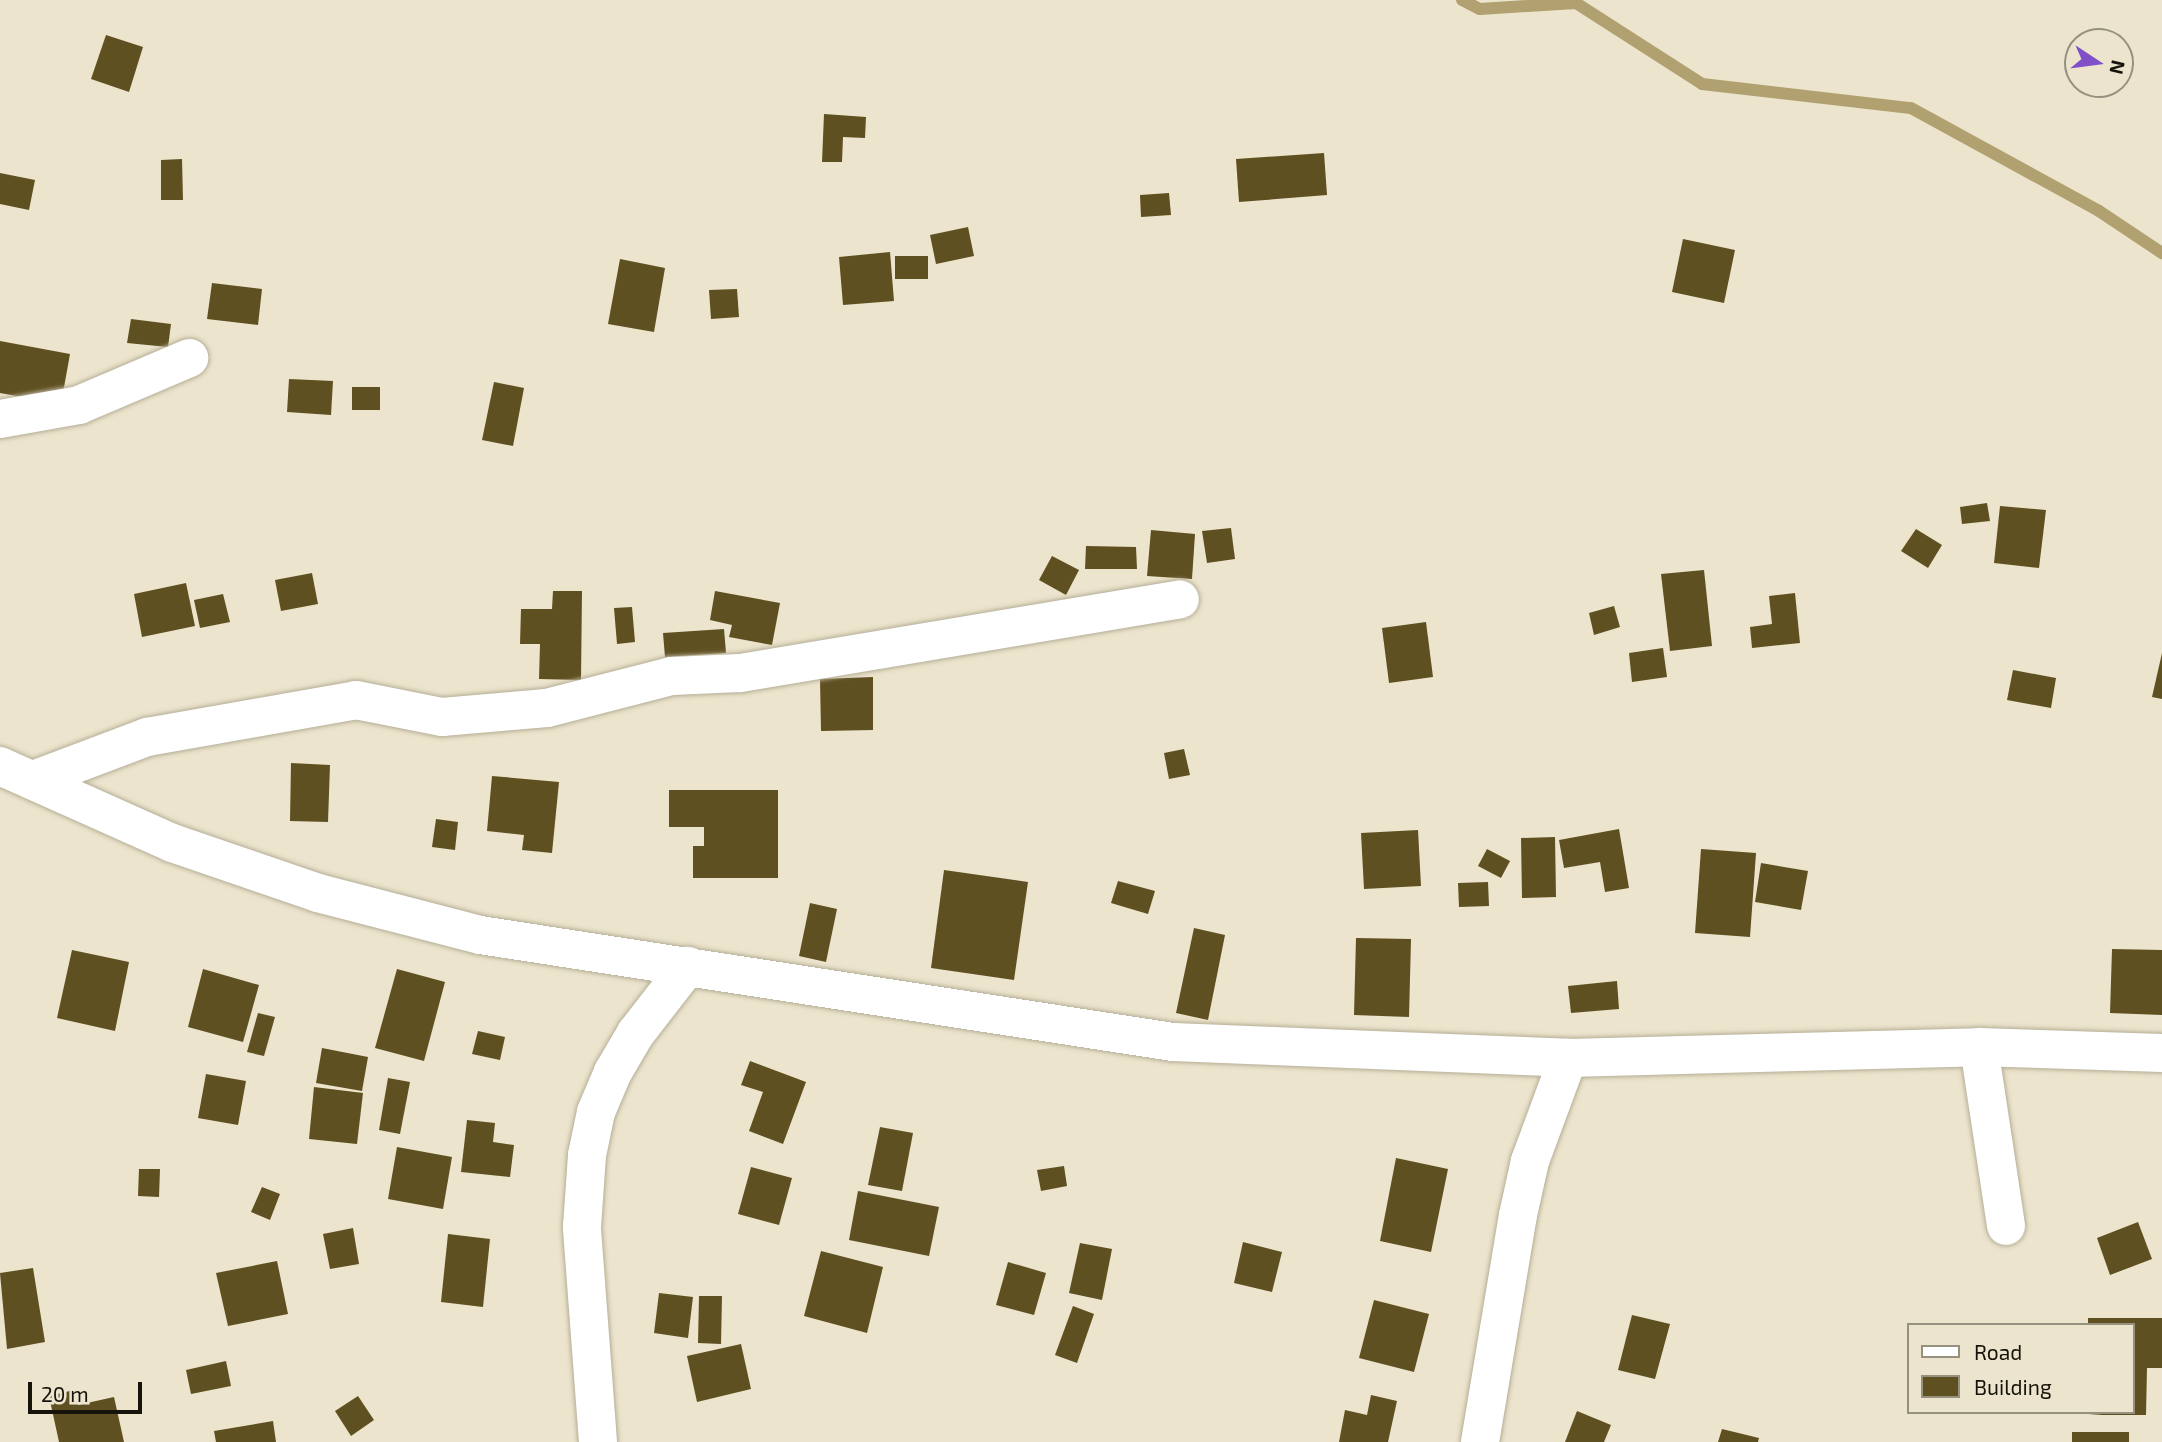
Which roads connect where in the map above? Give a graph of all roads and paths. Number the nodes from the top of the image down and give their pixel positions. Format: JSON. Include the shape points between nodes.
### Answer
{"nodes":[{"id":1,"x":189,"y":358,"type":"dead end"},
{"id":2,"x":0,"y":419,"type":"edge"},
{"id":3,"x":1180,"y":599,"type":"dead end"},
{"id":4,"x":17,"y":773,"type":"edge"},
{"id":5,"x":688,"y":966,"type":"junction"},
{"id":6,"x":1979,"y":1047,"type":"junction"},
{"id":7,"x":2162,"y":1053,"type":"edge"},
{"id":8,"x":1567,"y":1059,"type":"junction"},
{"id":9,"x":2006,"y":1226,"type":"dead end"},
{"id":10,"x":598,"y":1442,"type":"edge"},
{"id":11,"x":1480,"y":1442,"type":"edge"}],
"edges":[{"from":1,"to":2,"type":"street","via":[[79,405]]},
{"from":3,"to":4,"type":"street","via":[[740,673],[672,676],[547,708],[442,717],[356,700],[147,737]]},
{"from":4,"to":5,"type":"street","via":[[172,843],[318,893],[480,935]]},
{"from":5,"to":8,"type":"street","via":[[1174,1042]]},
{"from":5,"to":10,"type":"street","via":[[636,1032],[613,1072],[596,1112],[587,1155],[582,1227]]},
{"from":6,"to":7,"type":"street"},
{"from":6,"to":8,"type":"street"},
{"from":6,"to":9,"type":"street"},
{"from":8,"to":11,"type":"street","via":[[1524,1188]]}]}
